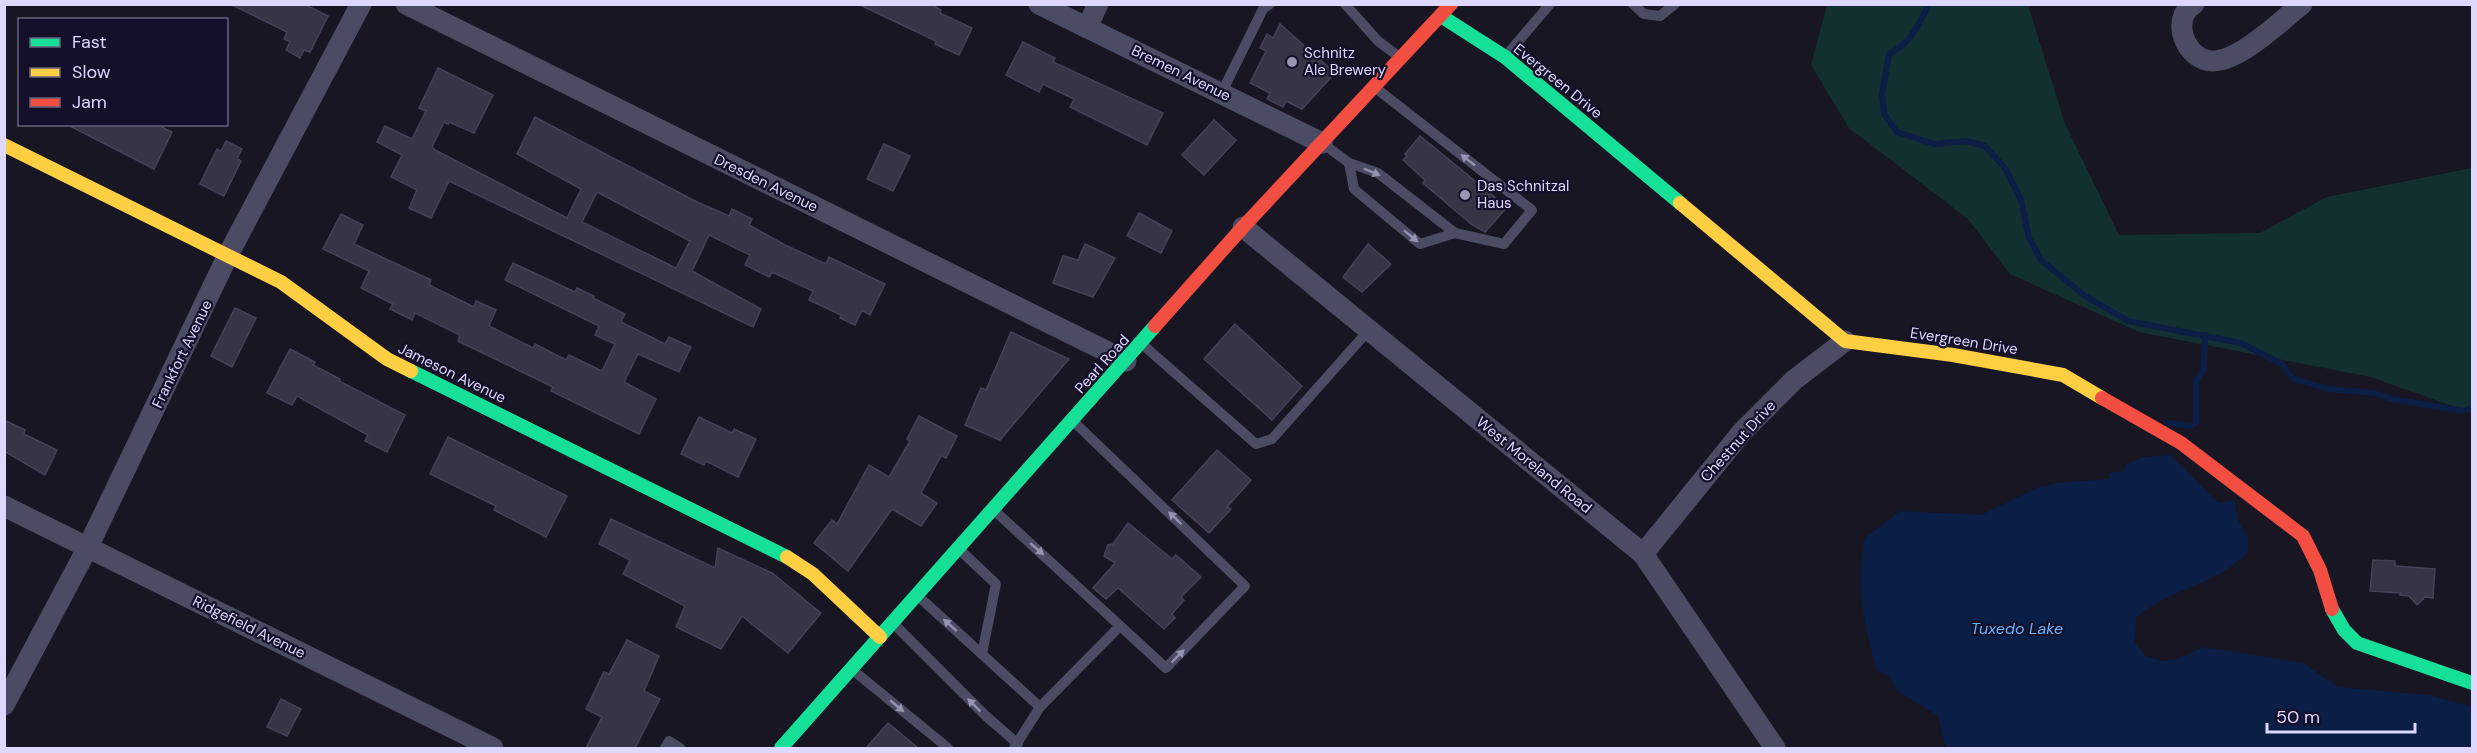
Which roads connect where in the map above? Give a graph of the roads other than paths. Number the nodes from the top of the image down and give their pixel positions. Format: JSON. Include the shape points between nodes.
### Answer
{"nodes":[{"id":1,"x":361,"y":4,"type":"edge"},
{"id":2,"x":406,"y":4,"type":"edge"},
{"id":3,"x":1039,"y":4,"type":"edge"},
{"id":4,"x":1098,"y":4,"type":"edge"},
{"id":5,"x":1270,"y":4,"type":"edge"},
{"id":6,"x":1345,"y":4,"type":"edge"},
{"id":7,"x":1430,"y":4,"type":"edge"},
{"id":8,"x":1451,"y":4,"type":"edge"},
{"id":9,"x":1550,"y":4,"type":"edge"},
{"id":10,"x":1633,"y":4,"type":"edge"},
{"id":11,"x":1675,"y":4,"type":"edge"},
{"id":12,"x":2194,"y":4,"type":"edge"},
{"id":13,"x":2302,"y":4,"type":"edge"},
{"id":14,"x":1441,"y":16,"type":"junction"},
{"id":15,"x":1086,"y":28,"type":"junction"},
{"id":16,"x":1505,"y":57,"type":"junction"},
{"id":17,"x":1401,"y":58,"type":"junction"},
{"id":18,"x":1374,"y":87,"type":"junction"},
{"id":19,"x":1222,"y":92,"type":"junction"},
{"id":20,"x":1322,"y":143,"type":"junction"},
{"id":21,"x":4,"y":145,"type":"edge"},
{"id":22,"x":1348,"y":164,"type":"junction"},
{"id":23,"x":1244,"y":227,"type":"junction"},
{"id":24,"x":1455,"y":233,"type":"junction"},
{"id":25,"x":228,"y":255,"type":"junction"},
{"id":26,"x":1369,"y":330,"type":"junction"},
{"id":27,"x":1845,"y":341,"type":"junction"},
{"id":28,"x":1142,"y":343,"type":"junction"},
{"id":29,"x":1126,"y":361,"type":"junction"},
{"id":30,"x":1072,"y":421,"type":"junction"},
{"id":31,"x":4,"y":506,"type":"edge"},
{"id":32,"x":993,"y":510,"type":"junction"},
{"id":33,"x":88,"y":547,"type":"junction"},
{"id":34,"x":959,"y":548,"type":"junction"},
{"id":35,"x":1643,"y":554,"type":"junction"},
{"id":36,"x":917,"y":595,"type":"junction"},
{"id":37,"x":892,"y":623,"type":"junction"},
{"id":38,"x":1119,"y":627,"type":"junction"},
{"id":39,"x":880,"y":637,"type":"junction"},
{"id":40,"x":982,"y":654,"type":"junction"},
{"id":41,"x":852,"y":669,"type":"junction"},
{"id":42,"x":2472,"y":683,"type":"edge"},
{"id":43,"x":4,"y":705,"type":"edge"},
{"id":44,"x":1040,"y":707,"type":"junction"},
{"id":45,"x":1016,"y":746,"type":"edge"},
{"id":46,"x":493,"y":748,"type":"edge"},
{"id":47,"x":666,"y":748,"type":"edge"},
{"id":48,"x":680,"y":748,"type":"edge"},
{"id":49,"x":781,"y":748,"type":"edge"},
{"id":50,"x":948,"y":748,"type":"edge"},
{"id":51,"x":1775,"y":748,"type":"edge"}],
"edges":[{"from":1,"to":25,"type":"street","name":"Frankfort Avenue"},
{"from":2,"to":29,"type":"street","name":"Dresden Avenue"},
{"from":3,"to":15,"type":"street","name":"Bremen Avenue"},
{"from":4,"to":15,"type":"street"},
{"from":5,"to":19,"type":"lane","via":[[1263,9]]},
{"from":6,"to":17,"type":"lane","via":[[1378,41]]},
{"from":7,"to":14,"type":"lane"},
{"from":8,"to":14,"type":"street","name":"Pearl Road"},
{"from":9,"to":16,"type":"lane"},
{"from":10,"to":11,"type":"lane","via":[[1644,14],[1660,16]]},
{"from":12,"to":13,"type":"street","via":[[2183,20],[2185,42],[2201,59],[2214,61],[2243,50]]},
{"from":14,"to":16,"type":"street","name":"Evergreen Drive"},
{"from":14,"to":17,"type":"street","name":"Pearl Road"},
{"from":15,"to":19,"type":"street","name":"Bremen Avenue"},
{"from":16,"to":27,"type":"street","name":"Evergreen Drive"},
{"from":17,"to":18,"type":"street","name":"Pearl Road"},
{"from":18,"to":20,"type":"street","name":"Pearl Road"},
{"from":24,"to":18,"type":"lane","one_way":true,"via":[[1504,244],[1532,210]]},
{"from":19,"to":20,"type":"street","name":"Bremen Avenue"},
{"from":20,"to":22,"type":"lane"},
{"from":20,"to":23,"type":"street","name":"Pearl Road"},
{"from":21,"to":25,"type":"street","name":"Jameson Avenue"},
{"from":22,"to":24,"type":"lane","one_way":true,"via":[[1378,173]]},
{"from":22,"to":24,"type":"lane","one_way":true,"via":[[1354,189],[1420,244]]},
{"from":23,"to":26,"type":"street","name":"West Moreland Road"},
{"from":23,"to":28,"type":"street","name":"Pearl Road"},
{"from":25,"to":33,"type":"street","name":"Frankfort Avenue"},
{"from":25,"to":39,"type":"street","name":"Jameson Avenue","via":[[281,282],[387,359],[800,564]]},
{"from":26,"to":28,"type":"lane","via":[[1272,439],[1256,444]]},
{"from":26,"to":35,"type":"street","name":"West Moreland Road"},
{"from":27,"to":35,"type":"street","name":"Chestnut Drive","via":[[1794,380],[1742,432]]},
{"from":27,"to":42,"type":"street","name":"Evergreen Drive","via":[[2063,375],[2181,443],[2304,536],[2334,615],[2357,643]]},
{"from":28,"to":29,"type":"street","name":"Pearl Road"},
{"from":29,"to":30,"type":"street","name":"Pearl Road"},
{"from":30,"to":32,"type":"street","name":"Pearl Road"},
{"from":38,"to":30,"type":"lane","one_way":true,"via":[[1166,668],[1245,586]]},
{"from":31,"to":33,"type":"street","name":"Ridgefield Avenue"},
{"from":32,"to":34,"type":"street","name":"Pearl Road"},
{"from":32,"to":38,"type":"lane","one_way":true},
{"from":33,"to":43,"type":"street","name":"Frankfort Avenue"},
{"from":33,"to":46,"type":"street","name":"Ridgefield Avenue"},
{"from":34,"to":36,"type":"street","name":"Pearl Road"},
{"from":34,"to":40,"type":"lane","via":[[996,584]]},
{"from":35,"to":51,"type":"street","name":"West Moreland Road"},
{"from":36,"to":37,"type":"street","name":"Pearl Road"},
{"from":40,"to":36,"type":"lane","one_way":true},
{"from":37,"to":39,"type":"street","name":"Pearl Road"},
{"from":45,"to":37,"type":"lane","one_way":true},
{"from":38,"to":44,"type":"lane"},
{"from":39,"to":41,"type":"street","name":"Pearl Road"},
{"from":40,"to":44,"type":"lane"},
{"from":41,"to":49,"type":"street","name":"Pearl Road"},
{"from":41,"to":50,"type":"lane","one_way":true},
{"from":44,"to":45,"type":"lane"},
{"from":47,"to":48,"type":"lane","via":[[669,741]]}]}
